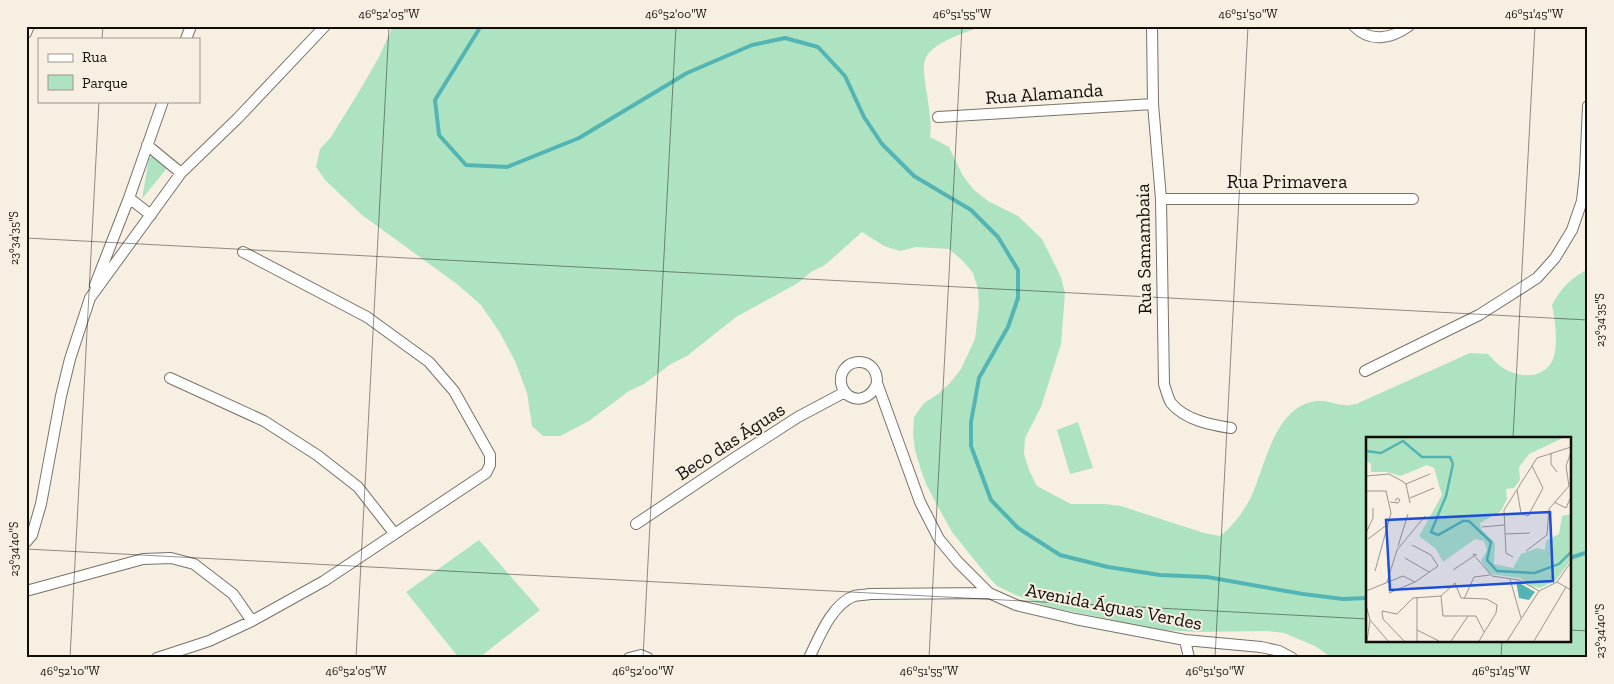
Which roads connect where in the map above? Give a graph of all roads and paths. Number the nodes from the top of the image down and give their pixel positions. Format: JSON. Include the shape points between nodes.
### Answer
{"nodes":[{"id":1,"x":29,"y":26,"type":"edge"},
{"id":2,"x":191,"y":26,"type":"edge"},
{"id":3,"x":325,"y":26,"type":"edge"},
{"id":4,"x":1152,"y":26,"type":"edge"},
{"id":5,"x":1354,"y":26,"type":"edge"},
{"id":6,"x":1409,"y":26,"type":"edge"},
{"id":7,"x":26,"y":33,"type":"edge"},
{"id":8,"x":186,"y":38,"type":"edge"},
{"id":9,"x":163,"y":102,"type":"edge"},
{"id":10,"x":1153,"y":104,"type":"junction"},
{"id":11,"x":1588,"y":106,"type":"edge"},
{"id":12,"x":938,"y":117,"type":"dead end"},
{"id":13,"x":147,"y":145,"type":"junction"},
{"id":14,"x":181,"y":173,"type":"junction"},
{"id":15,"x":129,"y":198,"type":"junction"},
{"id":16,"x":1161,"y":199,"type":"junction"},
{"id":17,"x":1413,"y":199,"type":"dead end"},
{"id":18,"x":150,"y":215,"type":"junction"},
{"id":19,"x":243,"y":252,"type":"dead end"},
{"id":20,"x":90,"y":298,"type":"junction"},
{"id":21,"x":1365,"y":371,"type":"dead end"},
{"id":22,"x":170,"y":378,"type":"dead end"},
{"id":23,"x":877,"y":384,"type":"junction"},
{"id":24,"x":845,"y":392,"type":"junction"},
{"id":25,"x":1232,"y":428,"type":"dead end"},
{"id":26,"x":636,"y":524,"type":"dead end"},
{"id":27,"x":394,"y":533,"type":"junction"},
{"id":28,"x":26,"y":542,"type":"edge"},
{"id":29,"x":26,"y":591,"type":"edge"},
{"id":30,"x":990,"y":593,"type":"junction"},
{"id":31,"x":252,"y":621,"type":"junction"},
{"id":32,"x":1185,"y":640,"type":"junction"},
{"id":33,"x":157,"y":658,"type":"edge"},
{"id":34,"x":629,"y":658,"type":"edge"},
{"id":35,"x":648,"y":658,"type":"edge"},
{"id":36,"x":809,"y":658,"type":"edge"},
{"id":37,"x":1189,"y":658,"type":"edge"},
{"id":38,"x":1292,"y":658,"type":"edge"}],
"edges":[{"from":1,"to":7,"type":"street"},
{"from":2,"to":8,"type":"street"},
{"from":3,"to":14,"type":"street"},
{"from":4,"to":10,"type":"street","name":"Rua Samambaia"},
{"from":5,"to":6,"type":"street","via":[[1359,32],[1377,38],[1397,35]]},
{"from":9,"to":13,"type":"street"},
{"from":10,"to":12,"type":"street","name":"Rua Alamanda"},
{"from":10,"to":16,"type":"street","name":"Rua Samambaia"},
{"from":11,"to":21,"type":"street","via":[[1582,201],[1572,230],[1555,258],[1537,278],[1479,315]]},
{"from":13,"to":14,"type":"street"},
{"from":13,"to":15,"type":"street"},
{"from":14,"to":18,"type":"street"},
{"from":15,"to":18,"type":"street"},
{"from":15,"to":20,"type":"street"},
{"from":16,"to":17,"type":"street","name":"Rua Primavera"},
{"from":16,"to":25,"type":"street","name":"Rua Samambaia","via":[[1164,384],[1171,402],[1184,414],[1206,424]]},
{"from":18,"to":20,"type":"street"},
{"from":19,"to":27,"type":"street","via":[[367,317],[429,362],[454,391],[490,455],[486,473]]},
{"from":20,"to":28,"type":"street","via":[[61,396],[41,504],[32,535]]},
{"from":22,"to":27,"type":"street","via":[[264,421],[317,455],[358,487]]},
{"from":23,"to":24,"type":"street","via":[[867,397],[855,398]]},
{"from":23,"to":24,"type":"street","name":"Avenida Águas Verdes","via":[[872,367],[855,362],[841,374]]},
{"from":23,"to":30,"type":"street","name":"Avenida Águas Verdes","via":[[920,502],[939,539]]},
{"from":24,"to":26,"type":"street","name":"Beco das Águas","via":[[782,427]]},
{"from":27,"to":31,"type":"street","via":[[324,581]]},
{"from":29,"to":31,"type":"street","via":[[143,559],[171,558],[194,564],[233,594]]},
{"from":30,"to":32,"type":"street","name":"Avenida Águas Verdes","via":[[1016,605]]},
{"from":30,"to":36,"type":"street","via":[[853,596],[831,616]]},
{"from":31,"to":33,"type":"street","via":[[209,641]]},
{"from":32,"to":37,"type":"street"},
{"from":32,"to":38,"type":"street","name":"Avenida Águas Verdes","via":[[1279,650]]},
{"from":34,"to":35,"type":"street","via":[[641,655]]}]}
